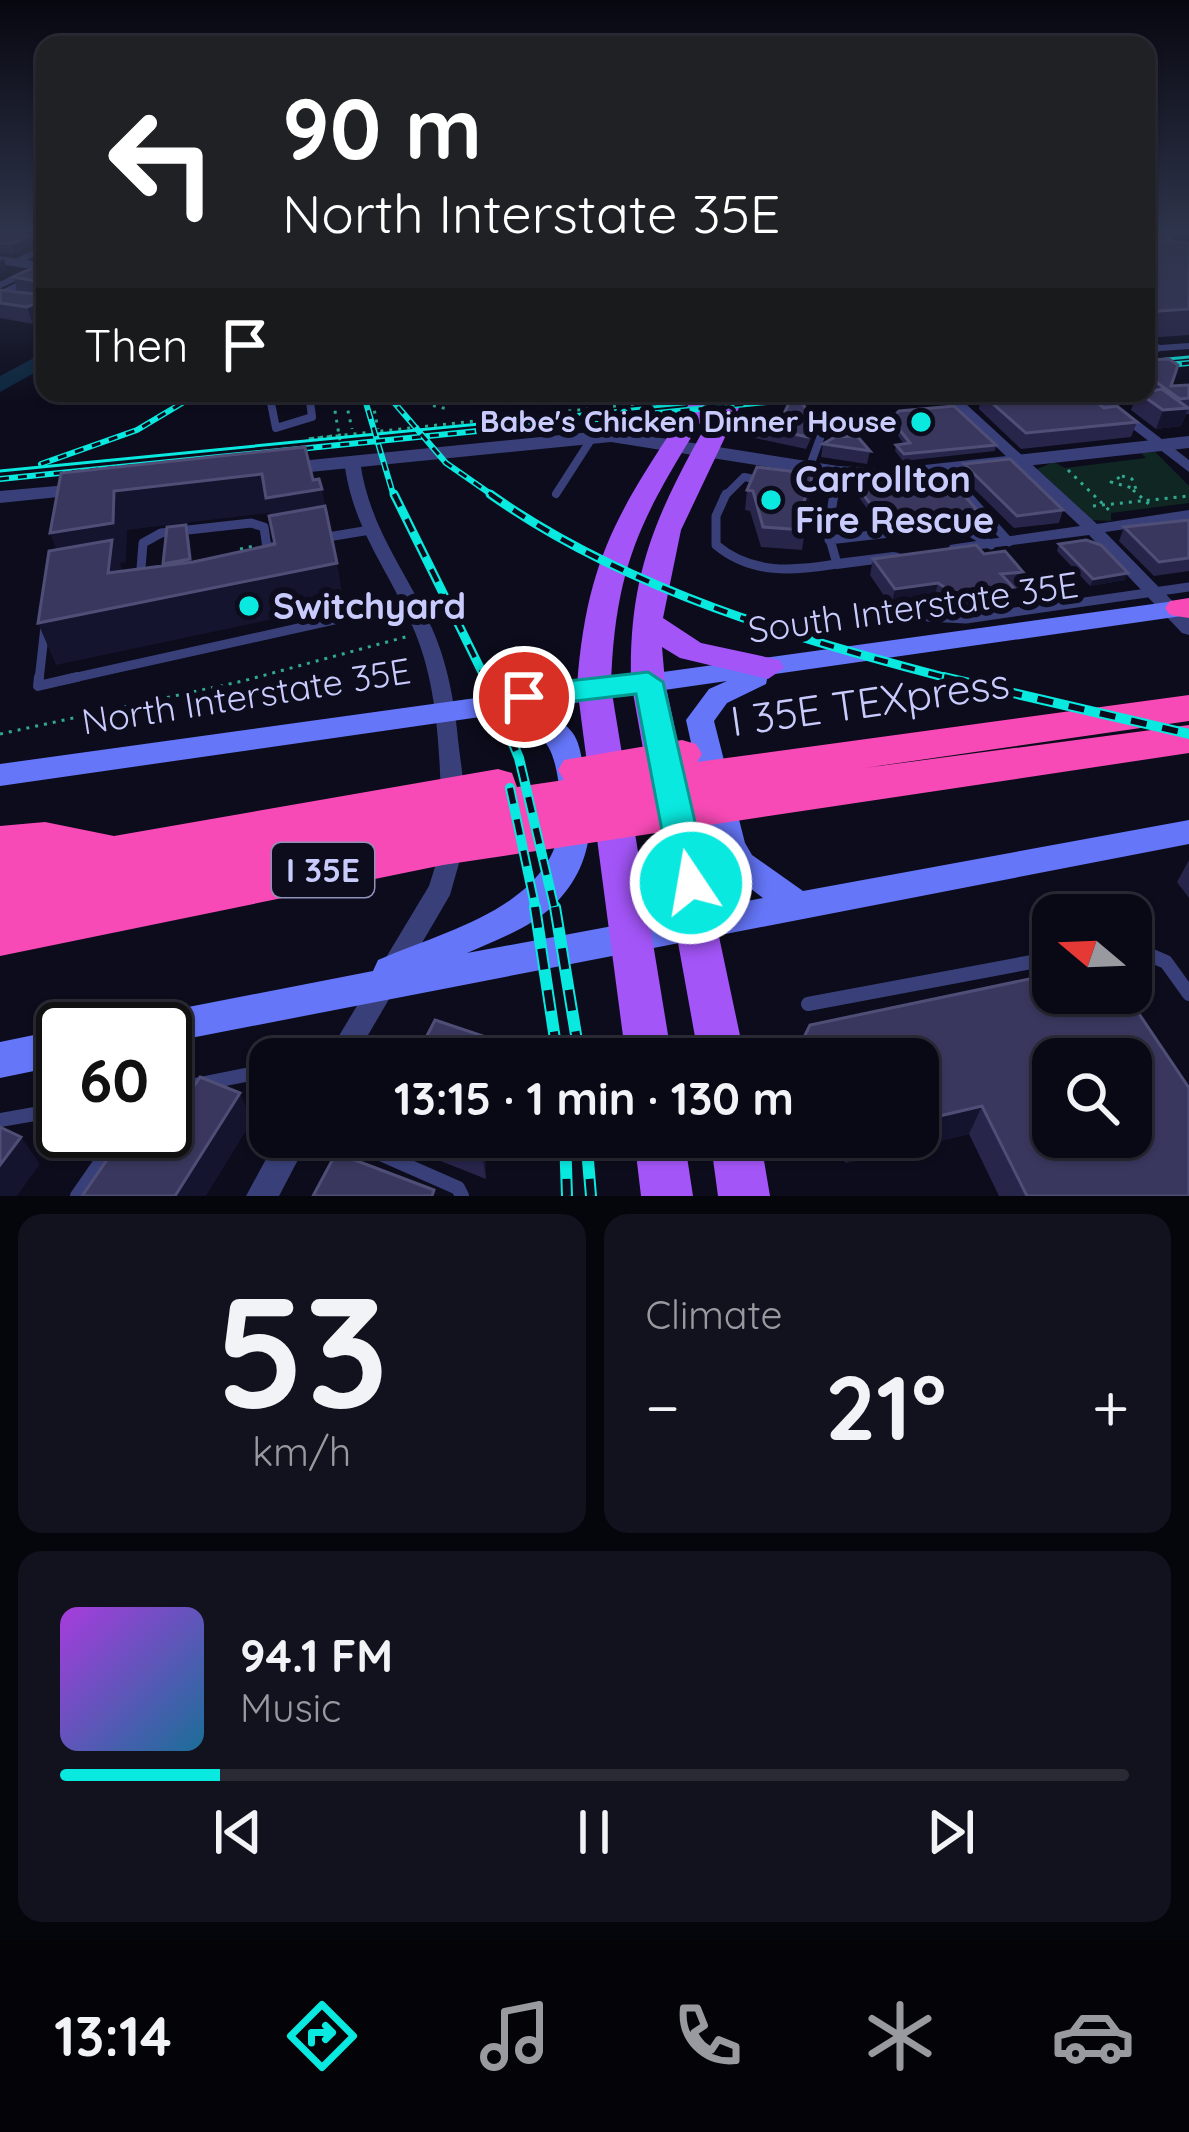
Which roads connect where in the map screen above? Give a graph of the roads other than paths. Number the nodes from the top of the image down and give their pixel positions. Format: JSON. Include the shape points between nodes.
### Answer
{"nodes":[{"id":1,"x":0,"y":293,"type":"edge"},
{"id":2,"x":22,"y":302,"type":"edge"},
{"id":3,"x":1189,"y":346,"type":"edge"},
{"id":4,"x":1155,"y":348,"type":"edge"},
{"id":5,"x":271,"y":402,"type":"edge"},
{"id":6,"x":310,"y":402,"type":"edge"},
{"id":7,"x":701,"y":402,"type":"edge"},
{"id":8,"x":730,"y":402,"type":"edge"},
{"id":9,"x":956,"y":402,"type":"edge"},
{"id":10,"x":1105,"y":402,"type":"edge"},
{"id":11,"x":813,"y":418,"type":"edge"},
{"id":12,"x":592,"y":437,"type":"junction"},
{"id":13,"x":1189,"y":442,"type":"edge"},
{"id":14,"x":675,"y":444,"type":"junction"},
{"id":15,"x":1161,"y":446,"type":"junction"},
{"id":16,"x":706,"y":449,"type":"junction"},
{"id":17,"x":347,"y":458,"type":"junction"},
{"id":18,"x":1021,"y":461,"type":"junction"},
{"id":19,"x":1189,"y":467,"type":"edge"},
{"id":20,"x":266,"y":470,"type":"edge"},
{"id":21,"x":944,"y":470,"type":"junction"},
{"id":22,"x":838,"y":472,"type":"junction"},
{"id":23,"x":805,"y":476,"type":"junction"},
{"id":24,"x":777,"y":483,"type":"edge"},
{"id":25,"x":110,"y":487,"type":"edge"},
{"id":26,"x":556,"y":494,"type":"dead end"},
{"id":27,"x":0,"y":497,"type":"edge"},
{"id":28,"x":1189,"y":515,"type":"edge"},
{"id":29,"x":1090,"y":529,"type":"junction"},
{"id":30,"x":370,"y":530,"type":"junction"},
{"id":31,"x":829,"y":540,"type":"junction"},
{"id":32,"x":1000,"y":544,"type":"junction"},
{"id":33,"x":260,"y":549,"type":"junction"},
{"id":34,"x":926,"y":553,"type":"edge"},
{"id":35,"x":903,"y":556,"type":"edge"},
{"id":36,"x":837,"y":564,"type":"junction"},
{"id":37,"x":268,"y":565,"type":"edge"},
{"id":38,"x":140,"y":569,"type":"junction"},
{"id":39,"x":118,"y":573,"type":"edge"},
{"id":40,"x":1150,"y":592,"type":"junction"},
{"id":41,"x":147,"y":597,"type":"edge"},
{"id":42,"x":406,"y":604,"type":"junction"},
{"id":43,"x":47,"y":605,"type":"edge"},
{"id":44,"x":1188,"y":608,"type":"edge"},
{"id":45,"x":928,"y":617,"type":"dead end"},
{"id":46,"x":644,"y":620,"type":"junction"},
{"id":47,"x":777,"y":667,"type":"junction"},
{"id":48,"x":648,"y":682,"type":"junction"},
{"id":49,"x":593,"y":687,"type":"junction"},
{"id":50,"x":1189,"y":687,"type":"edge"},
{"id":51,"x":489,"y":702,"type":"junction"},
{"id":52,"x":1189,"y":708,"type":"edge"},
{"id":53,"x":1189,"y":739,"type":"edge"},
{"id":54,"x":0,"y":775,"type":"edge"},
{"id":55,"x":1189,"y":832,"type":"edge"},
{"id":56,"x":0,"y":843,"type":"edge"},
{"id":57,"x":123,"y":849,"type":"junction"},
{"id":58,"x":0,"y":874,"type":"edge"},
{"id":59,"x":794,"y":903,"type":"junction"},
{"id":60,"x":0,"y":907,"type":"edge"},
{"id":61,"x":698,"y":921,"type":"junction"},
{"id":62,"x":634,"y":933,"type":"junction"},
{"id":63,"x":0,"y":936,"type":"edge"},
{"id":64,"x":1152,"y":956,"type":"edge"},
{"id":65,"x":1032,"y":962,"type":"edge"},
{"id":66,"x":355,"y":987,"type":"junction"},
{"id":67,"x":1189,"y":994,"type":"edge"},
{"id":68,"x":808,"y":1004,"type":"dead end"},
{"id":69,"x":192,"y":1020,"type":"edge"},
{"id":70,"x":352,"y":1038,"type":"edge"},
{"id":71,"x":646,"y":1038,"type":"edge"},
{"id":72,"x":718,"y":1038,"type":"edge"},
{"id":73,"x":36,"y":1053,"type":"edge"},
{"id":74,"x":0,"y":1060,"type":"edge"},
{"id":75,"x":249,"y":1074,"type":"edge"},
{"id":76,"x":192,"y":1086,"type":"edge"},
{"id":77,"x":36,"y":1114,"type":"edge"},
{"id":78,"x":0,"y":1120,"type":"edge"},
{"id":79,"x":103,"y":1158,"type":"edge"},
{"id":80,"x":283,"y":1158,"type":"edge"},
{"id":81,"x":390,"y":1158,"type":"edge"},
{"id":82,"x":662,"y":1158,"type":"edge"},
{"id":83,"x":738,"y":1158,"type":"edge"},
{"id":84,"x":77,"y":1196,"type":"edge"},
{"id":85,"x":262,"y":1196,"type":"edge"},
{"id":86,"x":462,"y":1196,"type":"edge"},
{"id":87,"x":667,"y":1196,"type":"edge"},
{"id":88,"x":744,"y":1196,"type":"edge"}],
"edges":[{"from":1,"to":2,"type":"lane"},
{"from":3,"to":4,"type":"lane"},
{"from":5,"to":6,"type":"lane","via":[[276,428],[312,418]]},
{"from":7,"to":14,"type":"main road"},
{"from":8,"to":16,"type":"main road"},
{"from":9,"to":18,"type":"street"},
{"from":10,"to":15,"type":"street"},
{"from":11,"to":23,"type":"lane","via":[[822,433]]},
{"from":12,"to":14,"type":"street"},
{"from":12,"to":17,"type":"street"},
{"from":12,"to":26,"type":"lane"},
{"from":13,"to":15,"type":"street"},
{"from":14,"to":16,"type":"street"},
{"from":14,"to":49,"type":"main road","via":[[629,512],[600,592]]},
{"from":15,"to":18,"type":"street"},
{"from":15,"to":19,"type":"street"},
{"from":16,"to":23,"type":"street"},
{"from":16,"to":46,"type":"main road","via":[[668,518]]},
{"from":17,"to":20,"type":"street"},
{"from":17,"to":30,"type":"street"},
{"from":18,"to":21,"type":"street"},
{"from":18,"to":29,"type":"street"},
{"from":21,"to":22,"type":"street"},
{"from":21,"to":32,"type":"lane"},
{"from":22,"to":23,"type":"street"},
{"from":22,"to":31,"type":"lane"},
{"from":24,"to":36,"type":"lane","via":[[734,481],[712,530],[716,545],[754,568]]},
{"from":25,"to":27,"type":"street"},
{"from":28,"to":29,"type":"street"},
{"from":29,"to":32,"type":"street"},
{"from":29,"to":40,"type":"street"},
{"from":30,"to":33,"type":"lane"},
{"from":30,"to":42,"type":"street"},
{"from":31,"to":32,"type":"lane","via":[[959,525]]},
{"from":31,"to":36,"type":"lane"},
{"from":32,"to":34,"type":"street"},
{"from":33,"to":37,"type":"lane"},
{"from":33,"to":38,"type":"lane","via":[[263,527],[251,523],[161,532],[143,543]]},
{"from":35,"to":36,"type":"street"},
{"from":38,"to":39,"type":"lane"},
{"from":38,"to":41,"type":"lane","via":[[139,590]]},
{"from":40,"to":44,"type":"street"},
{"from":40,"to":44,"type":"lane"},
{"from":40,"to":45,"type":"lane","via":[[966,619]]},
{"from":42,"to":43,"type":"lane","via":[[38,686]]},
{"from":42,"to":70,"type":"street","via":[[435,668],[453,845],[441,888]]},
{"from":44,"to":47,"type":"main road","name":"South Interstate 35E"},
{"from":46,"to":47,"type":"main road","via":[[691,651]]},
{"from":46,"to":48,"type":"main road"},
{"from":47,"to":48,"type":"main road","name":"South Interstate 35E"},
{"from":47,"to":59,"type":"main road","via":[[718,696],[700,720],[730,846],[741,864]]},
{"from":48,"to":49,"type":"main road","name":"North Interstate 35E"},
{"from":48,"to":61,"type":"main road"},
{"from":49,"to":51,"type":"main road","name":"North Interstate 35E"},
{"from":49,"to":62,"type":"main road"},
{"from":50,"to":57,"type":"highway","number":"I 35E","via":[[630,761]]},
{"from":51,"to":54,"type":"main road","name":"North Interstate 35E"},
{"from":51,"to":66,"type":"main road","via":[[553,728],[563,740],[578,834],[573,861],[544,896]]},
{"from":52,"to":60,"type":"highway","name":"I 35E TEXpress","via":[[526,801]]},
{"from":53,"to":63,"type":"highway","number":"I 35E","via":[[648,811]]},
{"from":55,"to":59,"type":"main road"},
{"from":56,"to":57,"type":"highway","via":[[45,838]]},
{"from":57,"to":58,"type":"highway","number":"I 35E"},
{"from":59,"to":61,"type":"main road"},
{"from":61,"to":62,"type":"main road"},
{"from":61,"to":72,"type":"main road"},
{"from":62,"to":66,"type":"main road"},
{"from":62,"to":71,"type":"main road"},
{"from":64,"to":67,"type":"lane"},
{"from":65,"to":68,"type":"lane"},
{"from":66,"to":69,"type":"main road"},
{"from":73,"to":74,"type":"main road"},
{"from":75,"to":76,"type":"lane"},
{"from":77,"to":78,"type":"lane"},
{"from":79,"to":84,"type":"lane"},
{"from":80,"to":85,"type":"street"},
{"from":81,"to":86,"type":"lane"},
{"from":82,"to":87,"type":"main road"},
{"from":83,"to":88,"type":"main road"}]}
